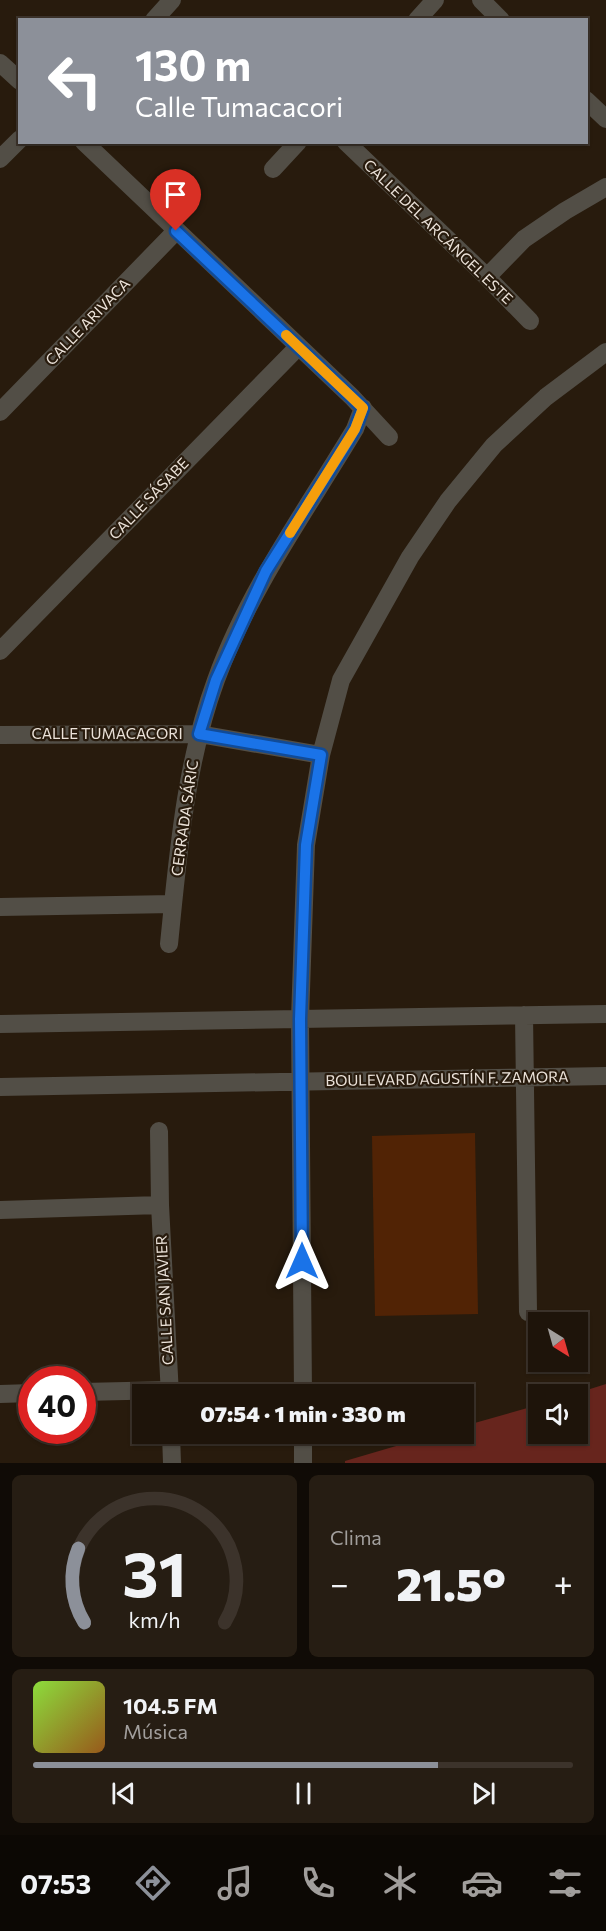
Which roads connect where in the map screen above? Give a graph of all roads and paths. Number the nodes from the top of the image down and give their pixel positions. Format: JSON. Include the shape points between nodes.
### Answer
{"nodes":[{"id":1,"x":172,"y":0,"type":"edge"},
{"id":2,"x":435,"y":0,"type":"edge"},
{"id":3,"x":481,"y":0,"type":"edge"},
{"id":4,"x":156,"y":18,"type":"edge"},
{"id":5,"x":419,"y":18,"type":"edge"},
{"id":6,"x":499,"y":18,"type":"edge"},
{"id":7,"x":0,"y":63,"type":"edge"},
{"id":8,"x":18,"y":79,"type":"edge"},
{"id":9,"x":588,"y":102,"type":"edge"},
{"id":10,"x":606,"y":119,"type":"edge"},
{"id":11,"x":18,"y":142,"type":"edge"},
{"id":12,"x":86,"y":144,"type":"edge"},
{"id":13,"x":296,"y":144,"type":"edge"},
{"id":14,"x":348,"y":144,"type":"edge"},
{"id":15,"x":0,"y":159,"type":"edge"},
{"id":16,"x":273,"y":169,"type":"dead end"},
{"id":17,"x":606,"y":187,"type":"edge"},
{"id":18,"x":176,"y":231,"type":"junction"},
{"id":19,"x":487,"y":277,"type":"junction"},
{"id":20,"x":530,"y":321,"type":"dead end"},
{"id":21,"x":298,"y":347,"type":"junction"},
{"id":22,"x":606,"y":352,"type":"edge"},
{"id":23,"x":363,"y":408,"type":"junction"},
{"id":24,"x":0,"y":412,"type":"edge"},
{"id":25,"x":389,"y":437,"type":"dead end"},
{"id":26,"x":0,"y":651,"type":"edge"},
{"id":27,"x":199,"y":734,"type":"junction"},
{"id":28,"x":0,"y":735,"type":"edge"},
{"id":29,"x":321,"y":755,"type":"junction"},
{"id":30,"x":173,"y":904,"type":"junction"},
{"id":31,"x":0,"y":907,"type":"edge"},
{"id":32,"x":169,"y":945,"type":"dead end"},
{"id":33,"x":606,"y":1014,"type":"edge"},
{"id":34,"x":524,"y":1015,"type":"junction"},
{"id":35,"x":300,"y":1019,"type":"junction"},
{"id":36,"x":0,"y":1024,"type":"edge"},
{"id":37,"x":606,"y":1076,"type":"edge"},
{"id":38,"x":524,"y":1077,"type":"junction"},
{"id":39,"x":301,"y":1082,"type":"junction"},
{"id":40,"x":0,"y":1087,"type":"edge"},
{"id":41,"x":159,"y":1131,"type":"dead end"},
{"id":42,"x":160,"y":1205,"type":"junction"},
{"id":43,"x":0,"y":1210,"type":"edge"},
{"id":44,"x":528,"y":1312,"type":"dead end"},
{"id":45,"x":170,"y":1384,"type":"edge"},
{"id":46,"x":303,"y":1384,"type":"edge"},
{"id":47,"x":96,"y":1392,"type":"edge"},
{"id":48,"x":132,"y":1392,"type":"edge"},
{"id":49,"x":18,"y":1393,"type":"edge"},
{"id":50,"x":0,"y":1394,"type":"edge"},
{"id":51,"x":171,"y":1444,"type":"edge"},
{"id":52,"x":303,"y":1444,"type":"edge"},
{"id":53,"x":172,"y":1463,"type":"edge"},
{"id":54,"x":303,"y":1463,"type":"edge"}],
"edges":[{"from":1,"to":4,"type":"street"},
{"from":2,"to":5,"type":"street"},
{"from":3,"to":6,"type":"street"},
{"from":7,"to":8,"type":"street"},
{"from":9,"to":10,"type":"street"},
{"from":11,"to":15,"type":"street"},
{"from":12,"to":18,"type":"street"},
{"from":13,"to":16,"type":"street"},
{"from":14,"to":19,"type":"street","name":"CALLE DEL ARCÁNGEL ESTE"},
{"from":17,"to":19,"type":"street","via":[[524,239]]},
{"from":18,"to":21,"type":"street"},
{"from":18,"to":24,"type":"street","name":"CALLE ARIVACA"},
{"from":19,"to":20,"type":"street","name":"CALLE DEL ARCÁNGEL ESTE"},
{"from":21,"to":23,"type":"street"},
{"from":21,"to":26,"type":"street","name":"CALLE SÁSABE"},
{"from":22,"to":29,"type":"street","via":[[546,397],[494,446],[448,501],[410,557],[341,680]]},
{"from":23,"to":25,"type":"street"},
{"from":23,"to":27,"type":"street","name":"CERRADA SÁRIC","via":[[350,437],[266,571],[216,680]]},
{"from":27,"to":28,"type":"street","name":"CALLE TUMACACORI"},
{"from":27,"to":29,"type":"street","name":"CALLE TUMACACORI"},
{"from":27,"to":30,"type":"street","name":"CERRADA SÁRIC"},
{"from":29,"to":35,"type":"street","via":[[306,845]]},
{"from":30,"to":31,"type":"street"},
{"from":30,"to":32,"type":"street","name":"CERRADA SÁRIC"},
{"from":33,"to":34,"type":"street"},
{"from":34,"to":35,"type":"street"},
{"from":34,"to":38,"type":"street"},
{"from":35,"to":36,"type":"street"},
{"from":35,"to":39,"type":"street"},
{"from":37,"to":38,"type":"street","name":"BOULEVARD AGUSTÍN F. ZAMORA"},
{"from":38,"to":39,"type":"street","name":"BOULEVARD AGUSTÍN F. ZAMORA"},
{"from":38,"to":44,"type":"street"},
{"from":39,"to":40,"type":"street","name":"BOULEVARD AGUSTÍN F. ZAMORA"},
{"from":39,"to":46,"type":"street"},
{"from":41,"to":42,"type":"street","name":"CALLE SAN JAVIER"},
{"from":42,"to":43,"type":"street"},
{"from":42,"to":45,"type":"street","name":"CALLE SAN JAVIER"},
{"from":47,"to":48,"type":"street"},
{"from":49,"to":50,"type":"street"},
{"from":51,"to":53,"type":"street"},
{"from":52,"to":54,"type":"street"}]}
